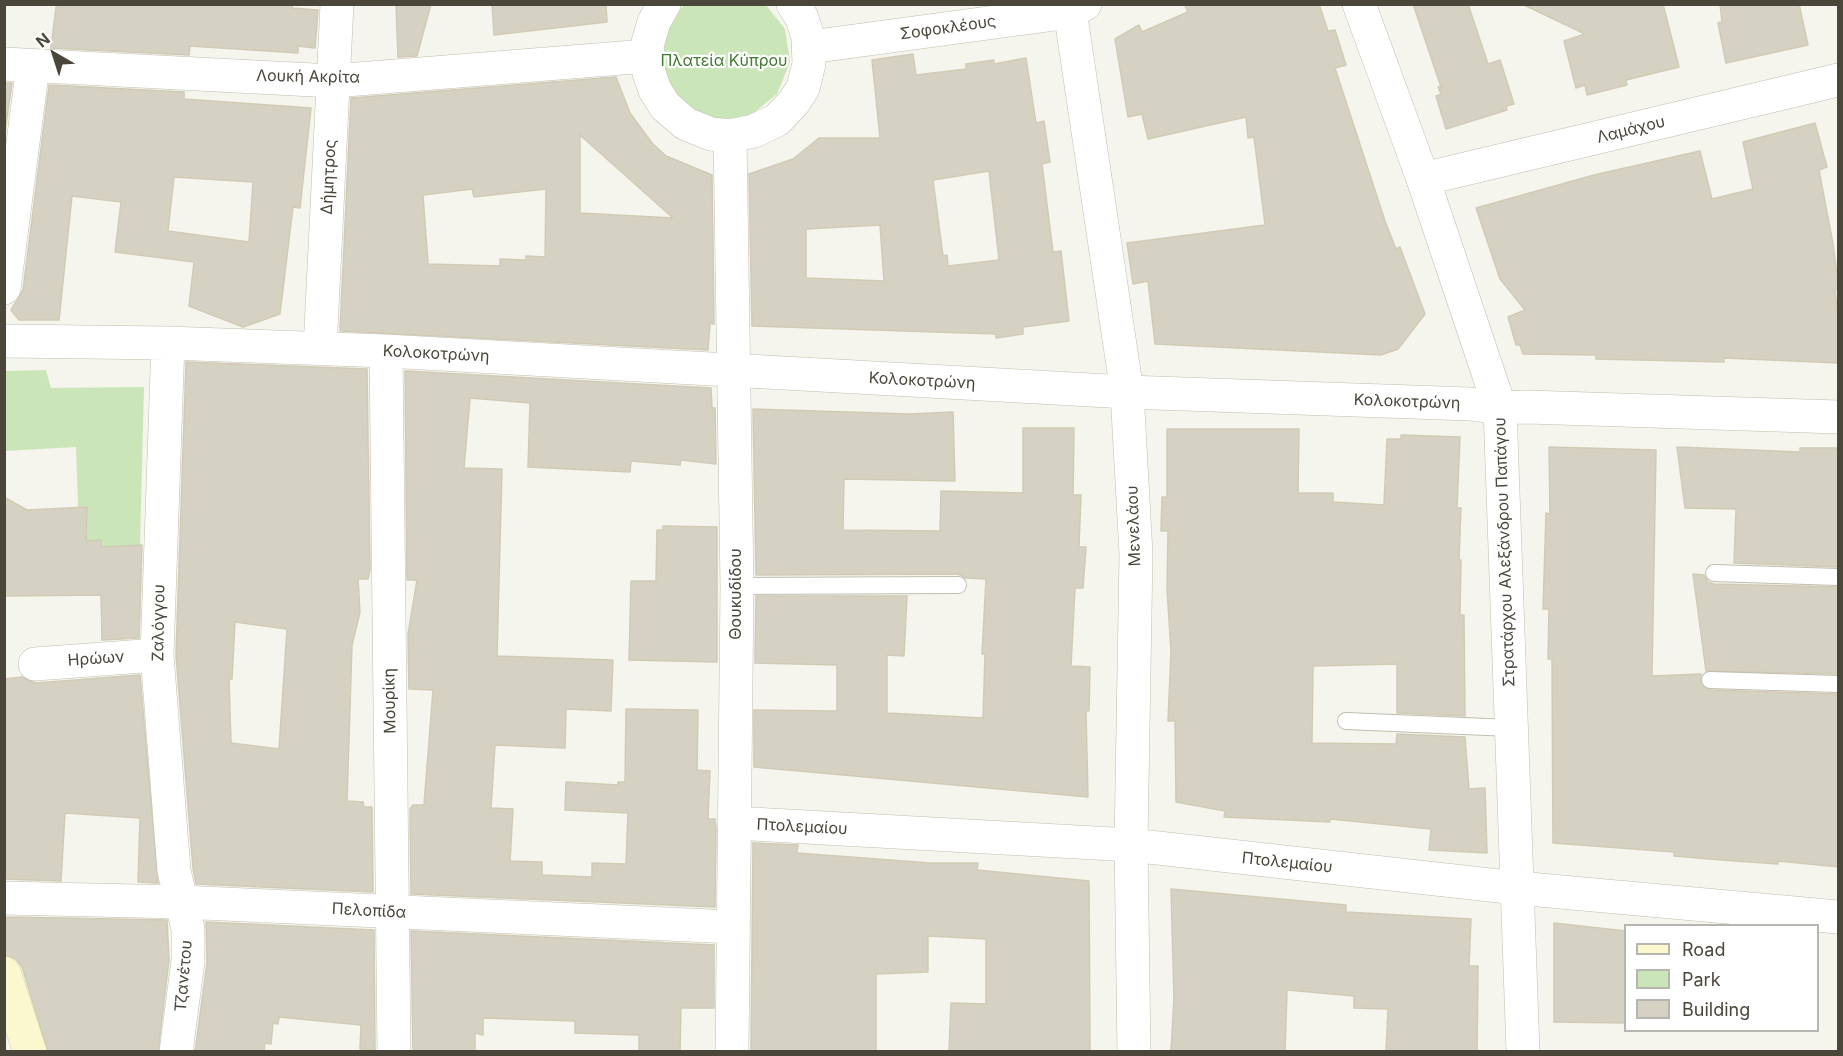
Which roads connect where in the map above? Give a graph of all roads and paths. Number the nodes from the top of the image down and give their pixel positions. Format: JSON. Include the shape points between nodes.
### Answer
{"nodes":[{"id":1,"x":337,"y":4,"type":"edge"},
{"id":2,"x":664,"y":4,"type":"edge"},
{"id":3,"x":793,"y":4,"type":"edge"},
{"id":4,"x":1359,"y":4,"type":"edge"},
{"id":5,"x":1075,"y":7,"type":"edge"},
{"id":6,"x":810,"y":47,"type":"junction"},
{"id":7,"x":647,"y":56,"type":"junction"},
{"id":8,"x":19,"y":65,"type":"edge"},
{"id":9,"x":1839,"y":80,"type":"edge"},
{"id":10,"x":333,"y":81,"type":"junction"},
{"id":11,"x":730,"y":136,"type":"junction"},
{"id":12,"x":1423,"y":180,"type":"junction"},
{"id":13,"x":4,"y":288,"type":"edge"},
{"id":14,"x":4,"y":341,"type":"edge"},
{"id":15,"x":168,"y":342,"type":"junction"},
{"id":16,"x":320,"y":349,"type":"junction"},
{"id":17,"x":386,"y":351,"type":"junction"},
{"id":18,"x":734,"y":370,"type":"junction"},
{"id":19,"x":1127,"y":392,"type":"junction"},
{"id":20,"x":1500,"y":408,"type":"junction"},
{"id":21,"x":1839,"y":417,"type":"edge"},
{"id":22,"x":1714,"y":573,"type":"dead end"},
{"id":23,"x":1839,"y":577,"type":"edge"},
{"id":24,"x":737,"y":585,"type":"junction"},
{"id":25,"x":958,"y":585,"type":"dead end"},
{"id":26,"x":158,"y":655,"type":"junction"},
{"id":27,"x":35,"y":664,"type":"dead end"},
{"id":28,"x":1710,"y":680,"type":"dead end"},
{"id":29,"x":1839,"y":684,"type":"edge"},
{"id":30,"x":1346,"y":721,"type":"dead end"},
{"id":31,"x":1511,"y":728,"type":"junction"},
{"id":32,"x":734,"y":823,"type":"junction"},
{"id":33,"x":1131,"y":845,"type":"junction"},
{"id":34,"x":1517,"y":888,"type":"junction"},
{"id":35,"x":4,"y":898,"type":"edge"},
{"id":36,"x":180,"y":902,"type":"junction"},
{"id":37,"x":393,"y":912,"type":"junction"},
{"id":38,"x":1839,"y":917,"type":"edge"},
{"id":39,"x":733,"y":927,"type":"junction"},
{"id":40,"x":4,"y":973,"type":"edge"},
{"id":41,"x":30,"y":1052,"type":"edge"},
{"id":42,"x":176,"y":1052,"type":"edge"},
{"id":43,"x":394,"y":1052,"type":"edge"},
{"id":44,"x":732,"y":1052,"type":"edge"},
{"id":45,"x":1134,"y":1052,"type":"edge"},
{"id":46,"x":1522,"y":1052,"type":"edge"}],
"edges":[{"from":1,"to":10,"type":"street","name":"Δήμητρος"},
{"from":2,"to":7,"type":"street","via":[[651,30]]},
{"from":3,"to":6,"type":"street","via":[[806,27]]},
{"from":4,"to":12,"type":"street","name":"Στρατάρχου Αλεξάνδρου Παπάγου"},
{"from":5,"to":6,"type":"street","name":"Σοφοκλέους"},
{"from":5,"to":19,"type":"street","name":"Μενελάου"},
{"from":6,"to":11,"type":"street","via":[[806,80],[789,108],[762,128]]},
{"from":7,"to":10,"type":"street","name":"Λουκή Ακρίτα"},
{"from":7,"to":11,"type":"street","via":[[655,90],[671,112],[694,128]]},
{"from":8,"to":10,"type":"street","name":"Λουκή Ακρίτα"},
{"from":8,"to":13,"type":"street"},
{"from":9,"to":12,"type":"street","name":"Λαμάχου"},
{"from":10,"to":16,"type":"street","name":"Δήμητρος"},
{"from":11,"to":18,"type":"street","name":"Θουκυδίδου"},
{"from":12,"to":20,"type":"street","name":"Στρατάρχου Αλεξάνδρου Παπάγου"},
{"from":14,"to":15,"type":"street","name":"Κολοκοτρώνη"},
{"from":15,"to":16,"type":"street","name":"Κολοκοτρώνη"},
{"from":15,"to":26,"type":"street","name":"Ζαλόγγου"},
{"from":16,"to":17,"type":"street","name":"Κολοκοτρώνη"},
{"from":17,"to":18,"type":"street","name":"Κολοκοτρώνη"},
{"from":17,"to":37,"type":"street","name":"Μουρίκη"},
{"from":18,"to":19,"type":"street","name":"Κολοκοτρώνη"},
{"from":18,"to":24,"type":"street","name":"Θουκυδίδου"},
{"from":19,"to":20,"type":"street","name":"Κολοκοτρώνη"},
{"from":19,"to":33,"type":"street","name":"Μενελάου","via":[[1136,554]]},
{"from":20,"to":21,"type":"street","name":"Κολοκοτρώνη"},
{"from":20,"to":31,"type":"street","name":"Στρατάρχου Αλεξάνδρου Παπάγου"},
{"from":22,"to":23,"type":"lane"},
{"from":24,"to":25,"type":"lane"},
{"from":24,"to":32,"type":"street","name":"Θουκυδίδου"},
{"from":26,"to":27,"type":"street","name":"Ηρώων"},
{"from":26,"to":36,"type":"street","name":"Ζαλόγγου","via":[[174,871]]},
{"from":28,"to":29,"type":"lane"},
{"from":30,"to":31,"type":"lane"},
{"from":31,"to":34,"type":"street","name":"Στρατάρχου Αλεξάνδρου Παπάγου"},
{"from":32,"to":33,"type":"street","name":"Πτολεμαίου"},
{"from":32,"to":39,"type":"street","name":"Θουκυδίδου"},
{"from":33,"to":34,"type":"street","name":"Πτολεμαίου"},
{"from":33,"to":45,"type":"street","name":"Μενελάου"},
{"from":34,"to":38,"type":"street","name":"Πτολεμαίου"},
{"from":34,"to":46,"type":"street","name":"Στρατάρχου Αλεξάνδρου Παπάγου"},
{"from":35,"to":36,"type":"street","name":"Πελοπίδα"},
{"from":36,"to":37,"type":"street","name":"Πελοπίδα"},
{"from":36,"to":42,"type":"street","name":"Τζανέτου","via":[[188,928],[188,950]]},
{"from":37,"to":39,"type":"street","name":"Πελοπίδα"},
{"from":37,"to":43,"type":"street","name":"Μουρίκη"},
{"from":39,"to":44,"type":"street","name":"Θουκυδίδου"},
{"from":40,"to":41,"type":"main road"}]}
